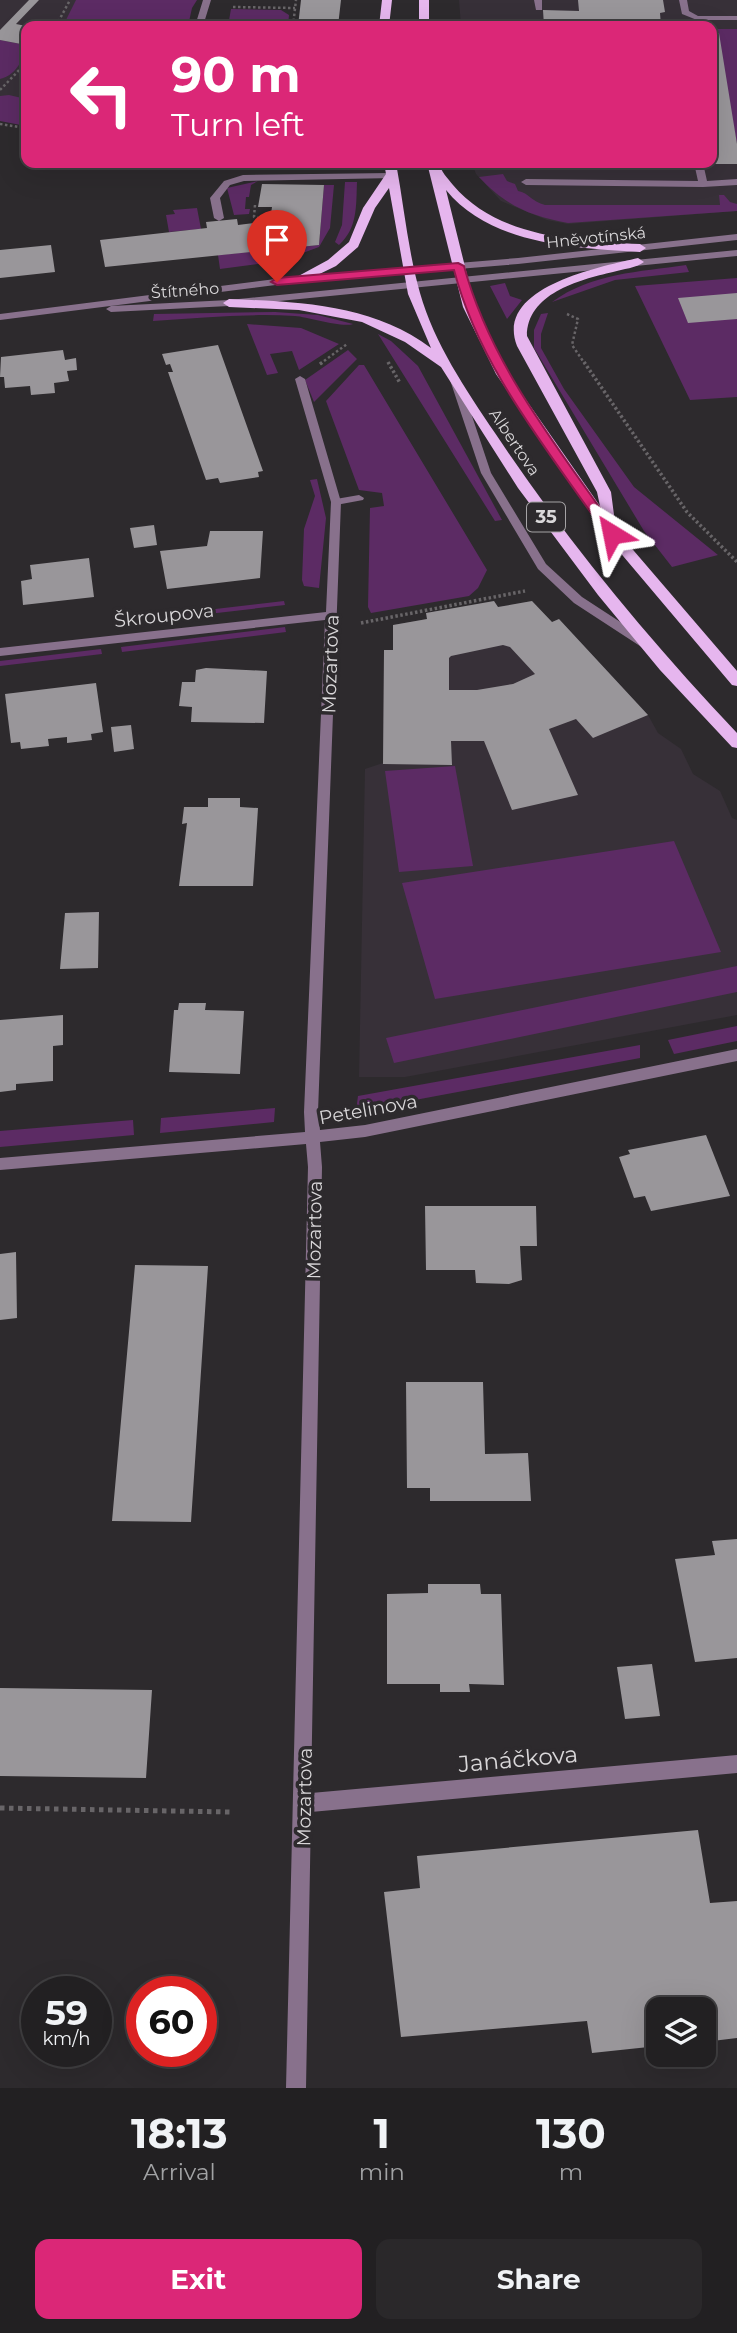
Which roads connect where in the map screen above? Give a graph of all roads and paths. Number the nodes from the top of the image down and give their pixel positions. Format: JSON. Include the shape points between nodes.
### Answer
{"nodes":[{"id":1,"x":70,"y":0,"type":"edge"},
{"id":2,"x":207,"y":0,"type":"edge"},
{"id":3,"x":296,"y":0,"type":"edge"},
{"id":4,"x":387,"y":0,"type":"edge"},
{"id":5,"x":424,"y":0,"type":"edge"},
{"id":6,"x":683,"y":0,"type":"edge"},
{"id":7,"x":233,"y":7,"type":"dead end"},
{"id":8,"x":295,"y":8,"type":"junction"},
{"id":9,"x":697,"y":18,"type":"junction"},
{"id":10,"x":737,"y":18,"type":"edge"},
{"id":11,"x":59,"y":21,"type":"edge"},
{"id":12,"x":201,"y":21,"type":"edge"},
{"id":13,"x":294,"y":21,"type":"edge"},
{"id":14,"x":385,"y":21,"type":"edge"},
{"id":15,"x":424,"y":21,"type":"edge"},
{"id":16,"x":688,"y":21,"type":"edge"},
{"id":17,"x":706,"y":21,"type":"edge"},
{"id":18,"x":717,"y":24,"type":"edge"},
{"id":19,"x":737,"y":25,"type":"edge"},
{"id":20,"x":21,"y":68,"type":"edge"},
{"id":21,"x":1,"y":90,"type":"edge"},
{"id":22,"x":0,"y":124,"type":"edge"},
{"id":23,"x":21,"y":127,"type":"edge"},
{"id":24,"x":390,"y":168,"type":"edge"},
{"id":25,"x":434,"y":168,"type":"edge"},
{"id":26,"x":435,"y":168,"type":"edge"},
{"id":27,"x":700,"y":168,"type":"edge"},
{"id":28,"x":391,"y":176,"type":"junction"},
{"id":29,"x":526,"y":182,"type":"dead end"},
{"id":30,"x":737,"y":182,"type":"edge"},
{"id":31,"x":703,"y":184,"type":"junction"},
{"id":32,"x":219,"y":218,"type":"dead end"},
{"id":33,"x":737,"y":237,"type":"edge"},
{"id":34,"x":640,"y":248,"type":"junction"},
{"id":35,"x":737,"y":253,"type":"edge"},
{"id":36,"x":638,"y":262,"type":"junction"},
{"id":37,"x":458,"y":266,"type":"junction"},
{"id":38,"x":409,"y":270,"type":"junction"},
{"id":39,"x":299,"y":279,"type":"junction"},
{"id":40,"x":462,"y":280,"type":"junction"},
{"id":41,"x":412,"y":284,"type":"junction"},
{"id":42,"x":229,"y":303,"type":"junction"},
{"id":43,"x":78,"y":308,"type":"junction"},
{"id":44,"x":563,"y":312,"type":"dead end"},
{"id":45,"x":0,"y":317,"type":"edge"},
{"id":46,"x":350,"y":342,"type":"dead end"},
{"id":47,"x":384,"y":355,"type":"dead end"},
{"id":48,"x":447,"y":366,"type":"junction"},
{"id":49,"x":300,"y":379,"type":"joint"},
{"id":50,"x":455,"y":380,"type":"junction"},
{"id":51,"x":400,"y":383,"type":"dead end"},
{"id":52,"x":359,"y":498,"type":"dead end"},
{"id":53,"x":336,"y":502,"type":"junction"},
{"id":54,"x":612,"y":534,"type":"junction"},
{"id":55,"x":737,"y":562,"type":"edge"},
{"id":56,"x":538,"y":589,"type":"dead end"},
{"id":57,"x":331,"y":615,"type":"junction"},
{"id":58,"x":361,"y":623,"type":"dead end"},
{"id":59,"x":649,"y":646,"type":"junction"},
{"id":60,"x":0,"y":652,"type":"edge"},
{"id":61,"x":737,"y":681,"type":"edge"},
{"id":62,"x":737,"y":743,"type":"edge"},
{"id":63,"x":737,"y":1055,"type":"edge"},
{"id":64,"x":312,"y":1138,"type":"junction"},
{"id":65,"x":0,"y":1164,"type":"edge"},
{"id":66,"x":737,"y":1764,"type":"edge"},
{"id":67,"x":304,"y":1803,"type":"junction"},
{"id":68,"x":0,"y":1808,"type":"edge"},
{"id":69,"x":230,"y":1812,"type":"dead end"},
{"id":70,"x":296,"y":2088,"type":"edge"}],
"edges":[{"from":1,"to":11,"type":"path"},
{"from":2,"to":12,"type":"street"},
{"from":3,"to":8,"type":"path"},
{"from":4,"to":14,"type":"main road"},
{"from":5,"to":15,"type":"main road"},
{"from":6,"to":9,"type":"street","via":[[685,12]]},
{"from":7,"to":8,"type":"path"},
{"from":8,"to":13,"type":"path"},
{"from":9,"to":10,"type":"street"},
{"from":9,"to":16,"type":"street"},
{"from":9,"to":17,"type":"street"},
{"from":18,"to":19,"type":"street"},
{"from":20,"to":21,"type":"path"},
{"from":22,"to":23,"type":"path"},
{"from":24,"to":28,"type":"main road","name":"Albertova","number":"35"},
{"from":25,"to":37,"type":"main road","number":"35"},
{"from":26,"to":34,"type":"main road","via":[[468,207],[507,227],[547,238]]},
{"from":27,"to":31,"type":"street"},
{"from":28,"to":32,"type":"street","via":[[234,180],[215,198]]},
{"from":28,"to":38,"type":"main road","name":"Albertova","number":"35"},
{"from":28,"to":39,"type":"main road","via":[[369,208],[354,244],[332,263]]},
{"from":29,"to":31,"type":"street"},
{"from":30,"to":31,"type":"street"},
{"from":33,"to":34,"type":"street","name":"Hněvotínská"},
{"from":34,"to":37,"type":"street","name":"Hněvotínská"},
{"from":35,"to":36,"type":"street","name":"Hněvotínská"},
{"from":36,"to":40,"type":"street","name":"Hněvotínská"},
{"from":36,"to":54,"type":"main road","via":[[563,283],[528,310],[520,328],[530,359],[604,492]]},
{"from":37,"to":38,"type":"street","name":"Hněvotínská"},
{"from":37,"to":40,"type":"main road","number":"35"},
{"from":38,"to":39,"type":"street","name":"Štítného"},
{"from":38,"to":41,"type":"main road","name":"Albertova","number":"35"},
{"from":39,"to":43,"type":"street","name":"Štítného"},
{"from":40,"to":41,"type":"street","name":"Štítného"},
{"from":40,"to":54,"type":"main road","number":"35","via":[[469,307],[502,374]]},
{"from":41,"to":42,"type":"street","name":"Štítného"},
{"from":41,"to":48,"type":"main road","name":"Albertova","number":"35"},
{"from":42,"to":43,"type":"street","name":"Štítného"},
{"from":42,"to":48,"type":"main road","via":[[313,307],[349,314],[407,338]]},
{"from":43,"to":45,"type":"street","name":"Štítného"},
{"from":44,"to":55,"type":"path","via":[[578,319],[572,345],[668,486]]},
{"from":46,"to":49,"type":"path"},
{"from":47,"to":51,"type":"path"},
{"from":48,"to":50,"type":"main road","name":"Albertova","number":"35"},
{"from":49,"to":53,"type":"street","name":"Mozartova"},
{"from":50,"to":59,"type":"main road","name":"Albertova","number":"35","via":[[543,514]]},
{"from":50,"to":59,"type":"street","via":[[486,473],[542,566],[579,600]]},
{"from":52,"to":53,"type":"street"},
{"from":53,"to":57,"type":"street","name":"Mozartova"},
{"from":54,"to":61,"type":"main road","number":"35"},
{"from":56,"to":58,"type":"path"},
{"from":57,"to":60,"type":"street","name":"Škroupova"},
{"from":57,"to":64,"type":"street","name":"Mozartova"},
{"from":59,"to":62,"type":"main road","name":"Albertova","number":"35"},
{"from":63,"to":64,"type":"street","name":"Petelinova"},
{"from":64,"to":65,"type":"street","name":"Petelinova"},
{"from":64,"to":67,"type":"street","name":"Mozartova"},
{"from":66,"to":67,"type":"street","name":"Janáčkova"},
{"from":67,"to":70,"type":"street","name":"Mozartova"},
{"from":68,"to":69,"type":"path"}]}
